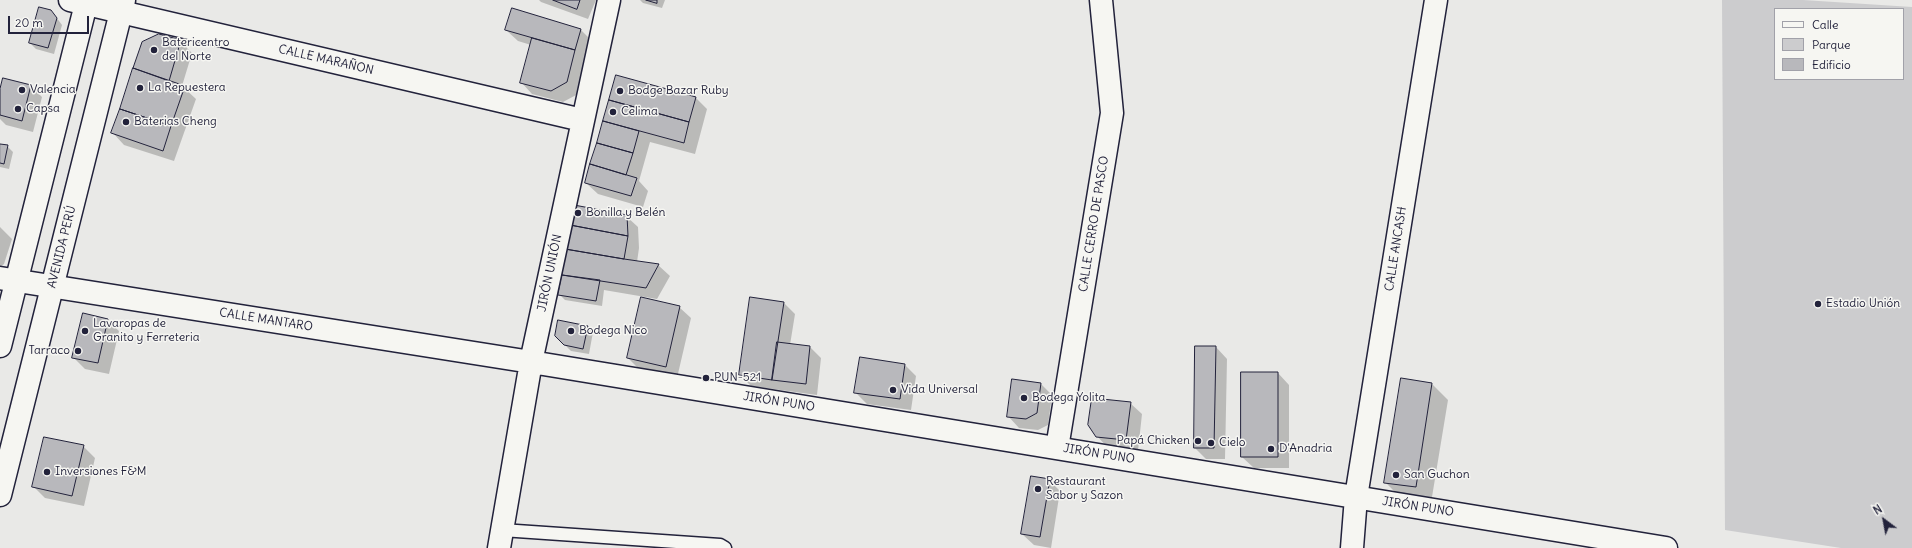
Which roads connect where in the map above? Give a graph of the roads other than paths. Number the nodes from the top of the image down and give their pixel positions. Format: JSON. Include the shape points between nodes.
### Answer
{"nodes":[{"id":1,"x":609,"y":0,"type":"edge"},
{"id":2,"x":1101,"y":0,"type":"edge"},
{"id":3,"x":1436,"y":0,"type":"edge"},
{"id":4,"x":81,"y":1,"type":"edge"},
{"id":5,"x":122,"y":6,"type":"edge"},
{"id":6,"x":582,"y":120,"type":"junction"},
{"id":7,"x":8,"y":279,"type":"edge"},
{"id":8,"x":52,"y":286,"type":"junction"},
{"id":9,"x":0,"y":346,"type":"edge"},
{"id":10,"x":531,"y":362,"type":"junction"},
{"id":11,"x":1057,"y":448,"type":"junction"},
{"id":12,"x":0,"y":495,"type":"edge"},
{"id":13,"x":1356,"y":497,"type":"junction"},
{"id":14,"x":501,"y":539,"type":"edge"},
{"id":15,"x":725,"y":548,"type":"edge"},
{"id":16,"x":1352,"y":548,"type":"edge"},
{"id":17,"x":1666,"y":548,"type":"edge"}],
"edges":[{"from":1,"to":6,"type":"street","name":"JIRÓN UNIÓN"},
{"from":2,"to":11,"type":"street","name":"CALLE CERRO DE PASCO","via":[[1112,113]]},
{"from":3,"to":13,"type":"street","name":"CALLE ANCASH"},
{"from":4,"to":5,"type":"street","name":"CALLE MARAÑON"},
{"from":4,"to":7,"type":"street"},
{"from":5,"to":6,"type":"street","name":"CALLE MARAÑON"},
{"from":5,"to":8,"type":"street","name":"AVENIDA PERÚ"},
{"from":6,"to":10,"type":"street","name":"JIRÓN UNIÓN"},
{"from":7,"to":8,"type":"street","name":"CALLE MANTARO"},
{"from":7,"to":9,"type":"street"},
{"from":8,"to":10,"type":"street","name":"CALLE MANTARO"},
{"from":8,"to":12,"type":"street","name":"AVENIDA PERÚ"},
{"from":10,"to":11,"type":"street","name":"JIRÓN PUNO"},
{"from":10,"to":14,"type":"street","name":"JIRÓN UNIÓN"},
{"from":11,"to":13,"type":"street","name":"JIRÓN PUNO"},
{"from":13,"to":16,"type":"street","name":"CALLE ANCASH"},
{"from":13,"to":17,"type":"street","name":"JIRÓN PUNO"},
{"from":14,"to":15,"type":"lane","via":[[720,545]]}]}
